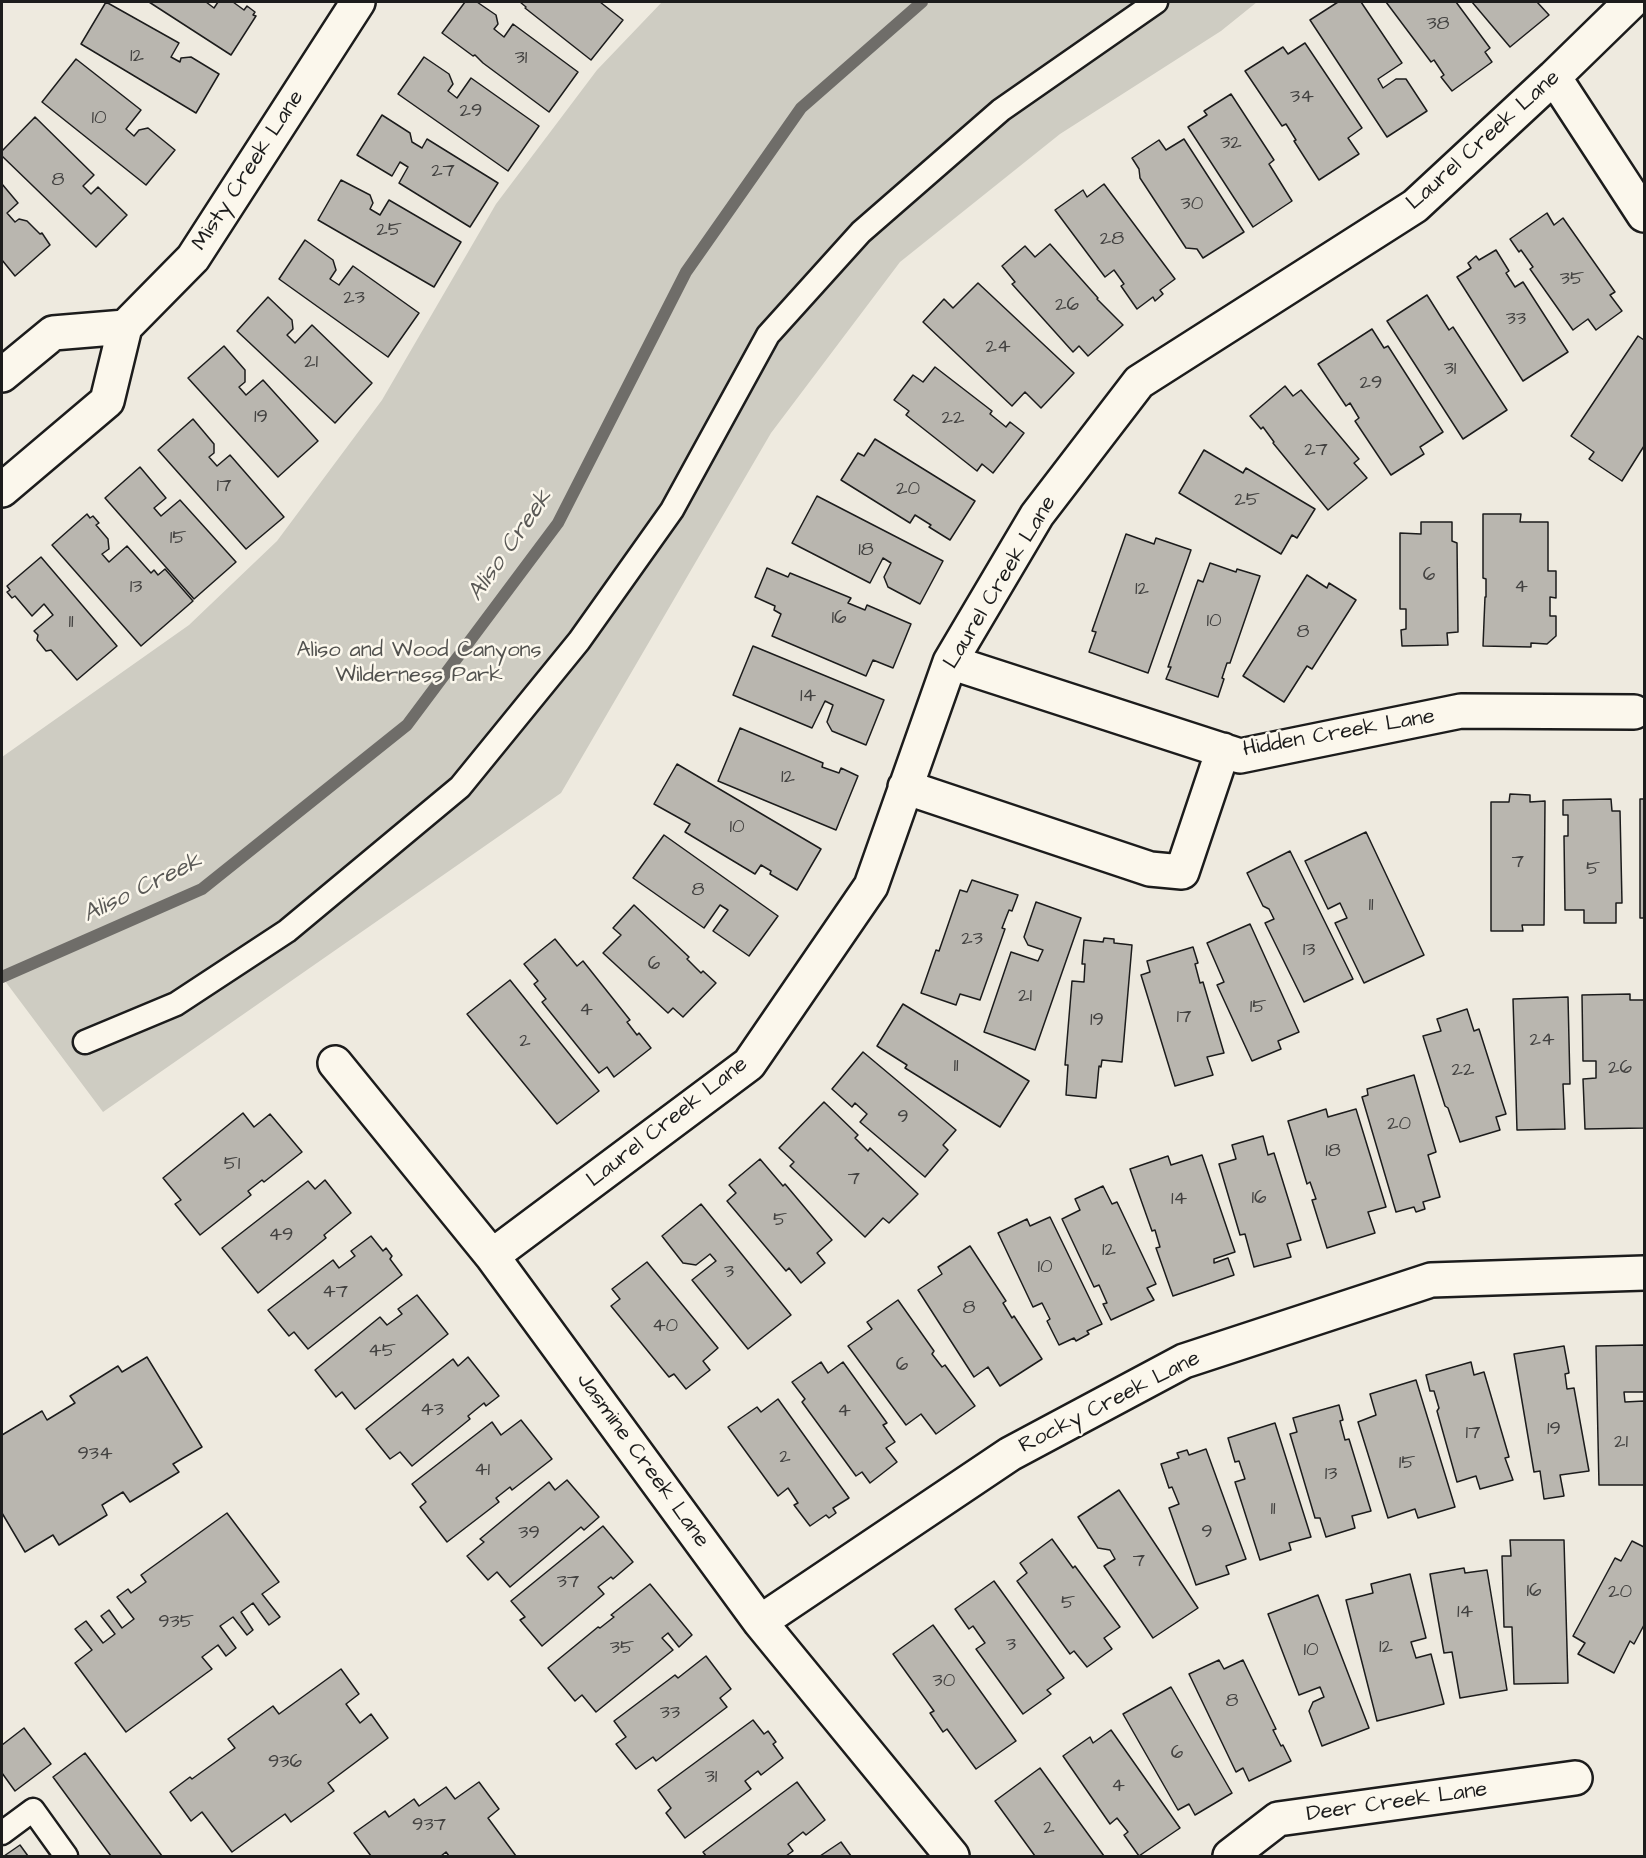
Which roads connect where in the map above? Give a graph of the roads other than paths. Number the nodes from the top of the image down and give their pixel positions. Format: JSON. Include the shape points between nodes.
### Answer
{"nodes":[{"id":1,"x":358,"y":2,"type":"edge"},
{"id":2,"x":1156,"y":2,"type":"edge"},
{"id":3,"x":1631,"y":2,"type":"edge"},
{"id":4,"x":1554,"y":77,"type":"junction"},
{"id":5,"x":1644,"y":215,"type":"edge"},
{"id":6,"x":124,"y":327,"type":"junction"},
{"id":7,"x":2,"y":375,"type":"edge"},
{"id":8,"x":2,"y":490,"type":"edge"},
{"id":9,"x":950,"y":662,"type":"junction"},
{"id":10,"x":1634,"y":712,"type":"dead end"},
{"id":11,"x":1223,"y":750,"type":"junction"},
{"id":12,"x":905,"y":787,"type":"junction"},
{"id":13,"x":85,"y":1042,"type":"dead end"},
{"id":14,"x":335,"y":1063,"type":"dead end"},
{"id":15,"x":492,"y":1256,"type":"junction"},
{"id":16,"x":1644,"y":1274,"type":"edge"},
{"id":17,"x":760,"y":1622,"type":"junction"},
{"id":18,"x":1575,"y":1779,"type":"dead end"},
{"id":19,"x":2,"y":1833,"type":"edge"},
{"id":20,"x":66,"y":1857,"type":"edge"},
{"id":21,"x":952,"y":1857,"type":"edge"},
{"id":22,"x":1230,"y":1857,"type":"edge"}],
"edges":[{"from":1,"to":6,"type":"street","name":"Misty Creek Lane","via":[[192,258]]},
{"from":2,"to":13,"type":"lane","via":[[1001,110],[861,232],[768,335],[672,510],[579,642],[460,787],[287,931],[176,1004]]},
{"from":3,"to":4,"type":"street","name":"Laurel Creek Lane"},
{"from":4,"to":5,"type":"street"},
{"from":4,"to":9,"type":"street","name":"Laurel Creek Lane","via":[[1415,206],[1139,382],[1037,515]]},
{"from":6,"to":7,"type":"street","via":[[53,333]]},
{"from":6,"to":8,"type":"street","via":[[107,401]]},
{"from":9,"to":11,"type":"street","name":"Hidden Creek Lane"},
{"from":9,"to":12,"type":"street","name":"Laurel Creek Lane"},
{"from":10,"to":11,"type":"street","name":"Hidden Creek Lane","via":[[1461,711],[1240,756]]},
{"from":11,"to":12,"type":"street","via":[[1182,872],[1150,869]]},
{"from":12,"to":15,"type":"street","name":"Laurel Creek Lane","via":[[871,886],[749,1064]]},
{"from":14,"to":15,"type":"street","name":"Jasmine Creek Lane"},
{"from":15,"to":17,"type":"street","name":"Jasmine Creek Lane"},
{"from":16,"to":17,"type":"street","name":"Rocky Creek Lane","via":[[1431,1280],[1184,1361],[1010,1454]]},
{"from":17,"to":21,"type":"street","name":"Jasmine Creek Lane"},
{"from":18,"to":22,"type":"street","name":"Deer Creek Lane","via":[[1278,1820]]},
{"from":19,"to":20,"type":"lane","via":[[33,1810]]}]}
